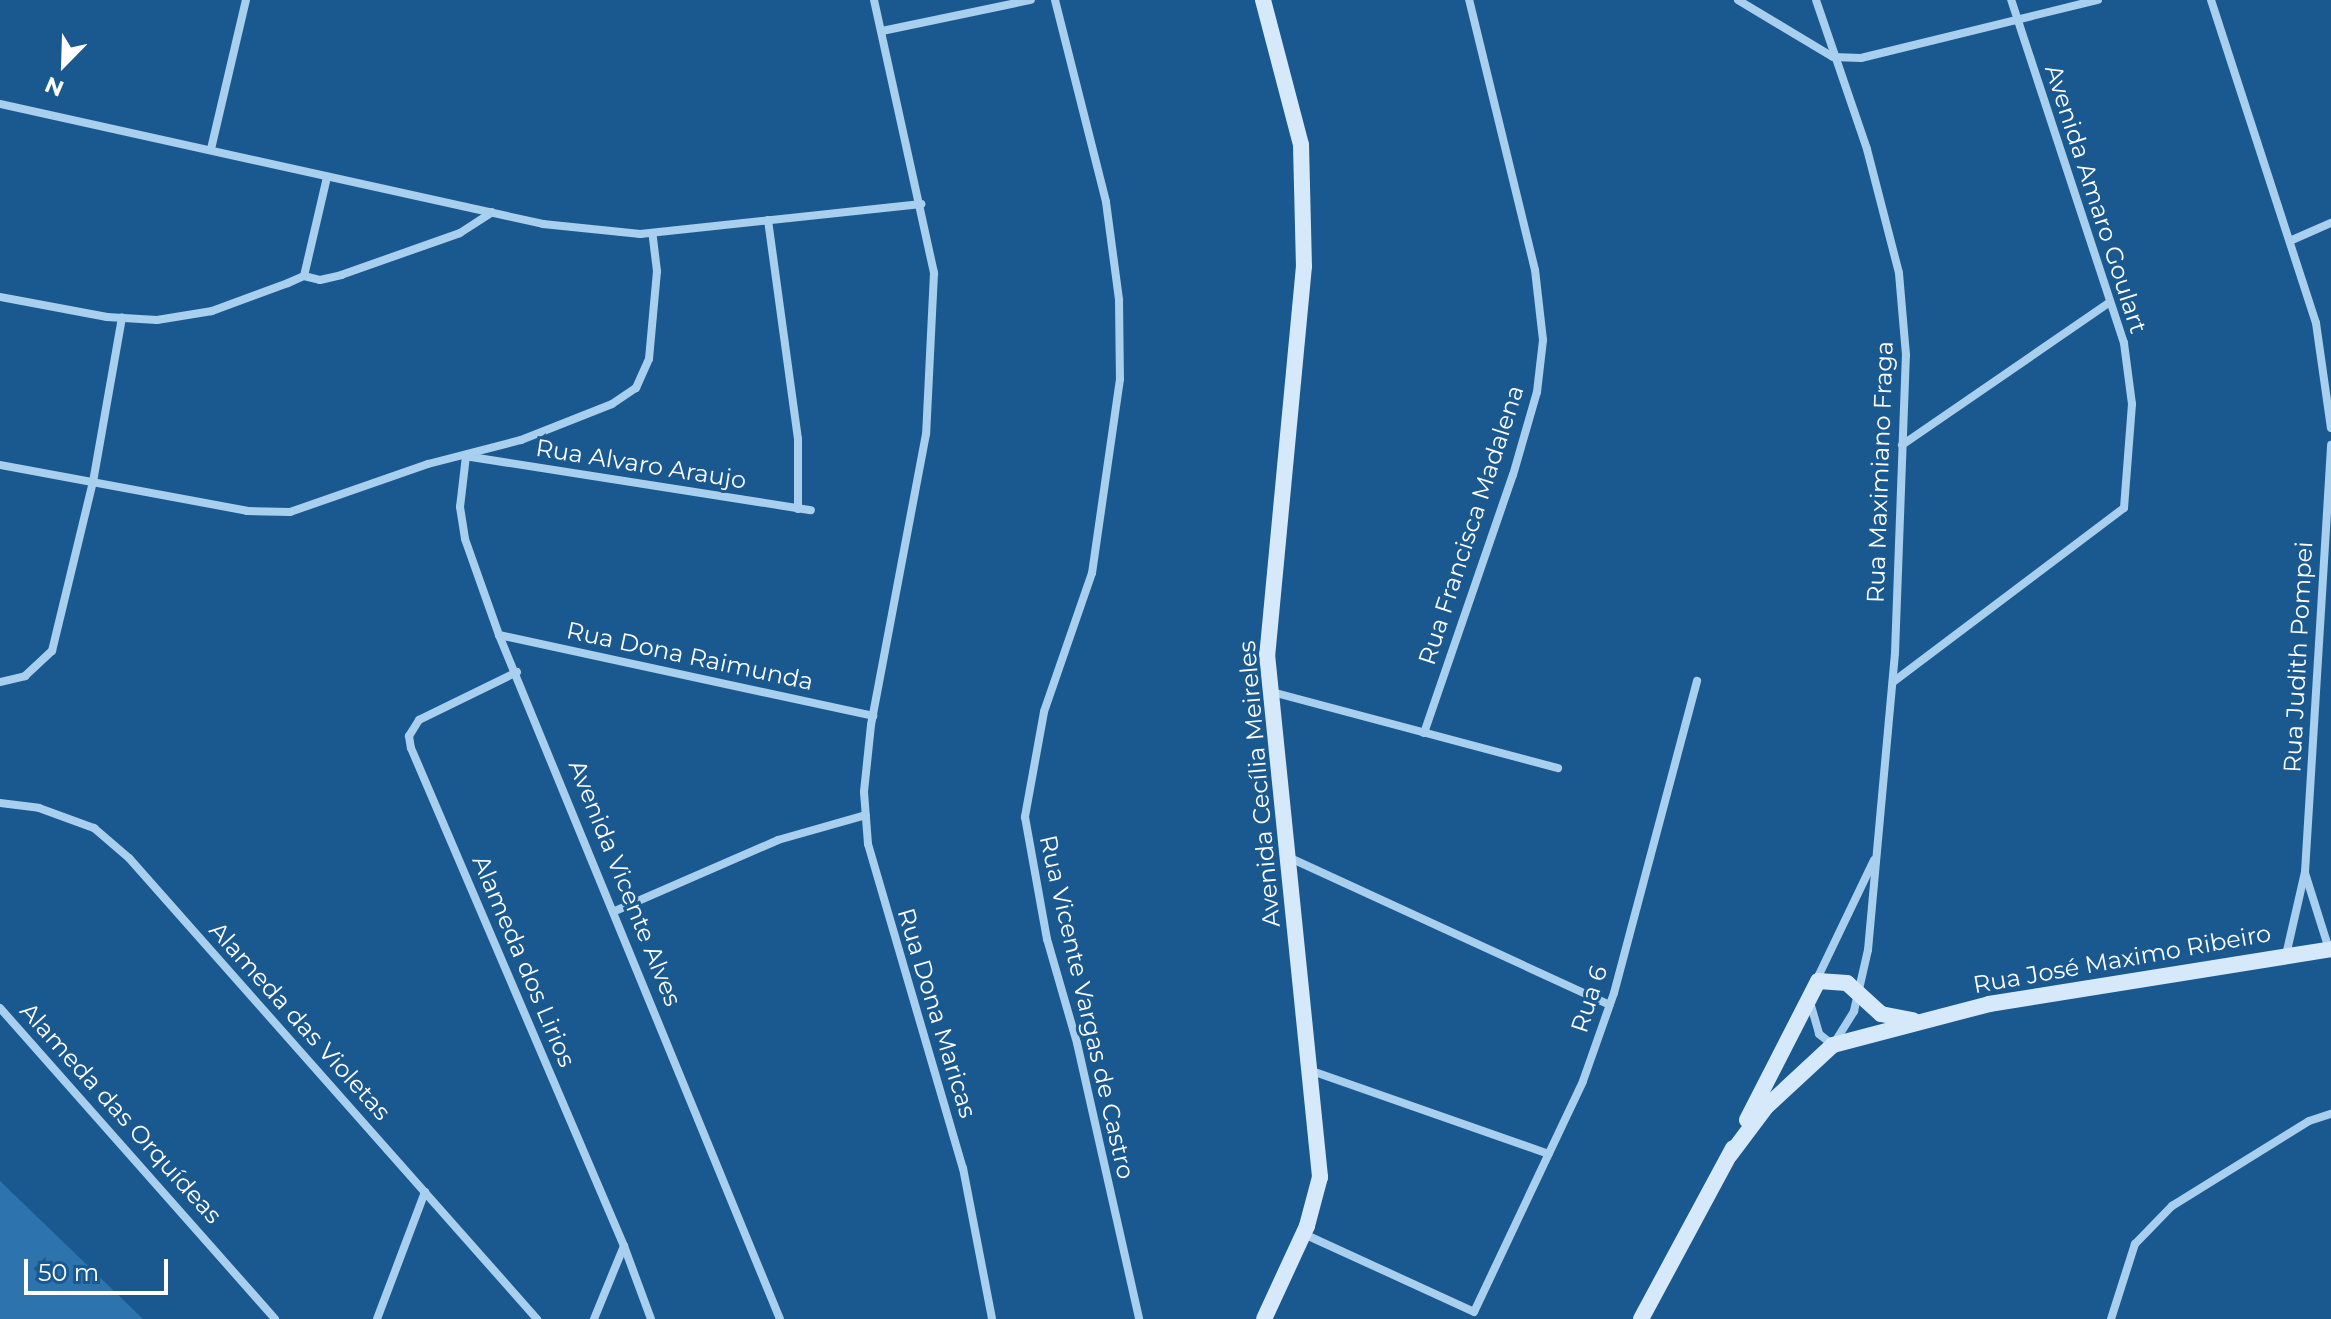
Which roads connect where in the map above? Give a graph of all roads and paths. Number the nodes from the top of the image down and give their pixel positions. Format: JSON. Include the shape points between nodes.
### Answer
{"nodes":[{"id":1,"x":246,"y":0,"type":"edge"},
{"id":2,"x":874,"y":0,"type":"edge"},
{"id":3,"x":1031,"y":0,"type":"edge"},
{"id":4,"x":1055,"y":0,"type":"edge"},
{"id":5,"x":1263,"y":0,"type":"edge"},
{"id":6,"x":1469,"y":0,"type":"edge"},
{"id":7,"x":1738,"y":0,"type":"edge"},
{"id":8,"x":1816,"y":0,"type":"edge"},
{"id":9,"x":2011,"y":0,"type":"edge"},
{"id":10,"x":2098,"y":0,"type":"edge"},
{"id":11,"x":2211,"y":0,"type":"edge"},
{"id":12,"x":2017,"y":23,"type":"junction"},
{"id":13,"x":882,"y":31,"type":"junction"},
{"id":14,"x":1833,"y":57,"type":"junction"},
{"id":15,"x":0,"y":104,"type":"edge"},
{"id":16,"x":211,"y":149,"type":"junction"},
{"id":17,"x":327,"y":177,"type":"junction"},
{"id":18,"x":921,"y":204,"type":"junction"},
{"id":19,"x":492,"y":212,"type":"junction"},
{"id":20,"x":768,"y":220,"type":"junction"},
{"id":21,"x":2331,"y":223,"type":"edge"},
{"id":22,"x":652,"y":233,"type":"junction"},
{"id":23,"x":2292,"y":240,"type":"junction"},
{"id":24,"x":304,"y":276,"type":"junction"},
{"id":25,"x":0,"y":297,"type":"edge"},
{"id":26,"x":2110,"y":302,"type":"junction"},
{"id":27,"x":122,"y":318,"type":"junction"},
{"id":28,"x":2331,"y":428,"type":"edge"},
{"id":29,"x":1902,"y":445,"type":"junction"},
{"id":30,"x":2331,"y":445,"type":"edge"},
{"id":31,"x":466,"y":456,"type":"junction"},
{"id":32,"x":0,"y":465,"type":"edge"},
{"id":33,"x":93,"y":482,"type":"junction"},
{"id":34,"x":798,"y":509,"type":"junction"},
{"id":35,"x":811,"y":510,"type":"dead end"},
{"id":36,"x":499,"y":635,"type":"junction"},
{"id":37,"x":517,"y":672,"type":"junction"},
{"id":38,"x":1697,"y":681,"type":"dead end"},
{"id":39,"x":0,"y":682,"type":"edge"},
{"id":40,"x":1893,"y":682,"type":"junction"},
{"id":41,"x":1271,"y":692,"type":"junction"},
{"id":42,"x":873,"y":716,"type":"junction"},
{"id":43,"x":1424,"y":733,"type":"junction"},
{"id":44,"x":1558,"y":768,"type":"dead end"},
{"id":45,"x":0,"y":803,"type":"edge"},
{"id":46,"x":866,"y":815,"type":"junction"},
{"id":47,"x":1288,"y":857,"type":"junction"},
{"id":48,"x":1874,"y":860,"type":"junction"},
{"id":49,"x":2305,"y":872,"type":"junction"},
{"id":50,"x":615,"y":911,"type":"junction"},
{"id":51,"x":2330,"y":949,"type":"edge"},
{"id":52,"x":2286,"y":955,"type":"junction"},
{"id":53,"x":1810,"y":991,"type":"junction"},
{"id":54,"x":1859,"y":993,"type":"junction"},
{"id":55,"x":1610,"y":1005,"type":"junction"},
{"id":56,"x":0,"y":1008,"type":"edge"},
{"id":57,"x":1922,"y":1021,"type":"junction"},
{"id":58,"x":1833,"y":1045,"type":"junction"},
{"id":59,"x":1309,"y":1070,"type":"junction"},
{"id":60,"x":2331,"y":1114,"type":"edge"},
{"id":61,"x":1549,"y":1154,"type":"junction"},
{"id":62,"x":1730,"y":1155,"type":"junction"},
{"id":63,"x":425,"y":1192,"type":"junction"},
{"id":64,"x":1303,"y":1234,"type":"junction"},
{"id":65,"x":624,"y":1246,"type":"junction"},
{"id":66,"x":275,"y":1319,"type":"edge"},
{"id":67,"x":377,"y":1319,"type":"edge"},
{"id":68,"x":537,"y":1319,"type":"edge"},
{"id":69,"x":594,"y":1319,"type":"edge"},
{"id":70,"x":651,"y":1319,"type":"edge"},
{"id":71,"x":780,"y":1319,"type":"edge"},
{"id":72,"x":992,"y":1319,"type":"edge"},
{"id":73,"x":1139,"y":1319,"type":"edge"},
{"id":74,"x":1264,"y":1319,"type":"edge"},
{"id":75,"x":1641,"y":1319,"type":"edge"},
{"id":76,"x":2111,"y":1319,"type":"edge"}],
"edges":[{"from":1,"to":16,"type":"street"},
{"from":2,"to":13,"type":"street","name":"Rua Dona Maricas"},
{"from":3,"to":13,"type":"street"},
{"from":4,"to":73,"type":"street","name":"Rua Vicente Vargas de Castro","via":[[1106,202],[1119,300],[1120,379],[1092,573],[1044,712],[1025,817],[1047,939],[1077,1043]]},
{"from":5,"to":41,"type":"street","name":"Avenida Cecília Meireles","via":[[1301,145],[1304,266],[1267,654]]},
{"from":6,"to":43,"type":"street","name":"Rua Francisca Madalena","via":[[1529,243],[1543,340],[1537,392],[1513,475]]},
{"from":7,"to":14,"type":"street"},
{"from":8,"to":14,"type":"street","name":"Rua Maximiano Fraga"},
{"from":9,"to":12,"type":"street","name":"Avenida Amaro Goulart"},
{"from":10,"to":12,"type":"street"},
{"from":11,"to":23,"type":"street"},
{"from":12,"to":14,"type":"street","via":[[1861,58]]},
{"from":12,"to":26,"type":"street","name":"Avenida Amaro Goulart"},
{"from":13,"to":18,"type":"street","name":"Rua Dona Maricas"},
{"from":14,"to":29,"type":"street","name":"Rua Maximiano Fraga","via":[[1867,149],[1899,273],[1906,355]]},
{"from":15,"to":16,"type":"street"},
{"from":16,"to":17,"type":"street"},
{"from":17,"to":19,"type":"street"},
{"from":17,"to":24,"type":"street"},
{"from":18,"to":20,"type":"street"},
{"from":18,"to":42,"type":"street","name":"Rua Dona Maricas","via":[[934,273],[926,434]]},
{"from":19,"to":22,"type":"street","via":[[543,224]]},
{"from":19,"to":24,"type":"street","via":[[460,233],[341,275],[320,280]]},
{"from":20,"to":22,"type":"street"},
{"from":20,"to":34,"type":"street","via":[[798,439]]},
{"from":21,"to":23,"type":"street"},
{"from":22,"to":31,"type":"street","via":[[657,271],[649,359],[636,388],[612,404]]},
{"from":23,"to":28,"type":"street","via":[[2319,335]]},
{"from":24,"to":27,"type":"street","via":[[183,318]]},
{"from":25,"to":27,"type":"street"},
{"from":26,"to":29,"type":"street"},
{"from":26,"to":40,"type":"street","name":"Avenida Amaro Goulart","via":[[2124,343],[2132,404],[2124,508]]},
{"from":27,"to":33,"type":"street"},
{"from":29,"to":40,"type":"street","name":"Rua Maximiano Fraga"},
{"from":30,"to":49,"type":"street","name":"Rua Judith Pompei"},
{"from":31,"to":33,"type":"street","via":[[290,512],[247,511]]},
{"from":31,"to":34,"type":"street","name":"Rua Alvaro Araujo"},
{"from":31,"to":36,"type":"street","name":"Avenida Vicente Alves","via":[[460,507],[465,539]]},
{"from":32,"to":33,"type":"street"},
{"from":33,"to":39,"type":"street","via":[[52,651],[25,676]]},
{"from":34,"to":35,"type":"street","name":"Rua Alvaro Araujo"},
{"from":36,"to":37,"type":"street","name":"Avenida Vicente Alves"},
{"from":36,"to":42,"type":"street","name":"Rua Dona Raimunda"},
{"from":37,"to":50,"type":"street","name":"Avenida Vicente Alves"},
{"from":37,"to":65,"type":"street","name":"Alameda dos Lirios","via":[[419,720],[409,736],[411,748]]},
{"from":38,"to":55,"type":"street","name":"Rua 6"},
{"from":40,"to":48,"type":"street","name":"Rua Maximiano Fraga"},
{"from":41,"to":43,"type":"street"},
{"from":41,"to":47,"type":"street","name":"Avenida Cecília Meireles"},
{"from":42,"to":46,"type":"street","name":"Rua Dona Maricas"},
{"from":43,"to":44,"type":"street"},
{"from":45,"to":63,"type":"street","name":"Alameda das Violetas","via":[[39,808],[94,828],[129,858]]},
{"from":46,"to":50,"type":"street","via":[[778,840]]},
{"from":46,"to":72,"type":"street","name":"Rua Dona Maricas","via":[[868,844],[908,991],[963,1168]]},
{"from":47,"to":55,"type":"street"},
{"from":47,"to":59,"type":"street","name":"Avenida Cecília Meireles"},
{"from":48,"to":53,"type":"street","name":"Rua Maximiano Fraga"},
{"from":48,"to":54,"type":"street","name":"Rua Maximiano Fraga"},
{"from":49,"to":51,"type":"street","name":"Rua Judith Pompei"},
{"from":49,"to":52,"type":"street","name":"Rua Judith Pompei"},
{"from":50,"to":71,"type":"street","name":"Avenida Vicente Alves"},
{"from":51,"to":52,"type":"street","name":"Rua José Maximo Ribeiro"},
{"from":52,"to":57,"type":"street","name":"Rua José Maximo Ribeiro","via":[[1989,1004]]},
{"from":53,"to":54,"type":"street","name":"Rua José Maximo Ribeiro","via":[[1828,978]]},
{"from":53,"to":58,"type":"street","via":[[1812,1020]]},
{"from":53,"to":62,"type":"street","name":"Rua José Maximo Ribeiro"},
{"from":54,"to":57,"type":"street","name":"Rua José Maximo Ribeiro","via":[[1881,1014]]},
{"from":54,"to":58,"type":"street","name":"Rua Maximiano Fraga"},
{"from":55,"to":61,"type":"street","name":"Rua 6"},
{"from":56,"to":66,"type":"street","name":"Alameda das Orquídeas"},
{"from":57,"to":58,"type":"street","name":"Rua José Maximo Ribeiro"},
{"from":58,"to":62,"type":"street","name":"Rua José Maximo Ribeiro","via":[[1766,1107]]},
{"from":59,"to":61,"type":"street"},
{"from":59,"to":64,"type":"street","name":"Avenida Cecília Meireles","via":[[1320,1177]]},
{"from":60,"to":76,"type":"street","via":[[2309,1121],[2172,1206],[2135,1244]]},
{"from":61,"to":64,"type":"street","name":"Rua 6","via":[[1474,1312]]},
{"from":62,"to":75,"type":"street","name":"Rua José Maximo Ribeiro"},
{"from":63,"to":67,"type":"street"},
{"from":63,"to":68,"type":"street","name":"Alameda das Violetas"},
{"from":64,"to":74,"type":"street","name":"Avenida Cecília Meireles"},
{"from":65,"to":69,"type":"street"},
{"from":65,"to":70,"type":"street","name":"Alameda dos Lirios"}]}
